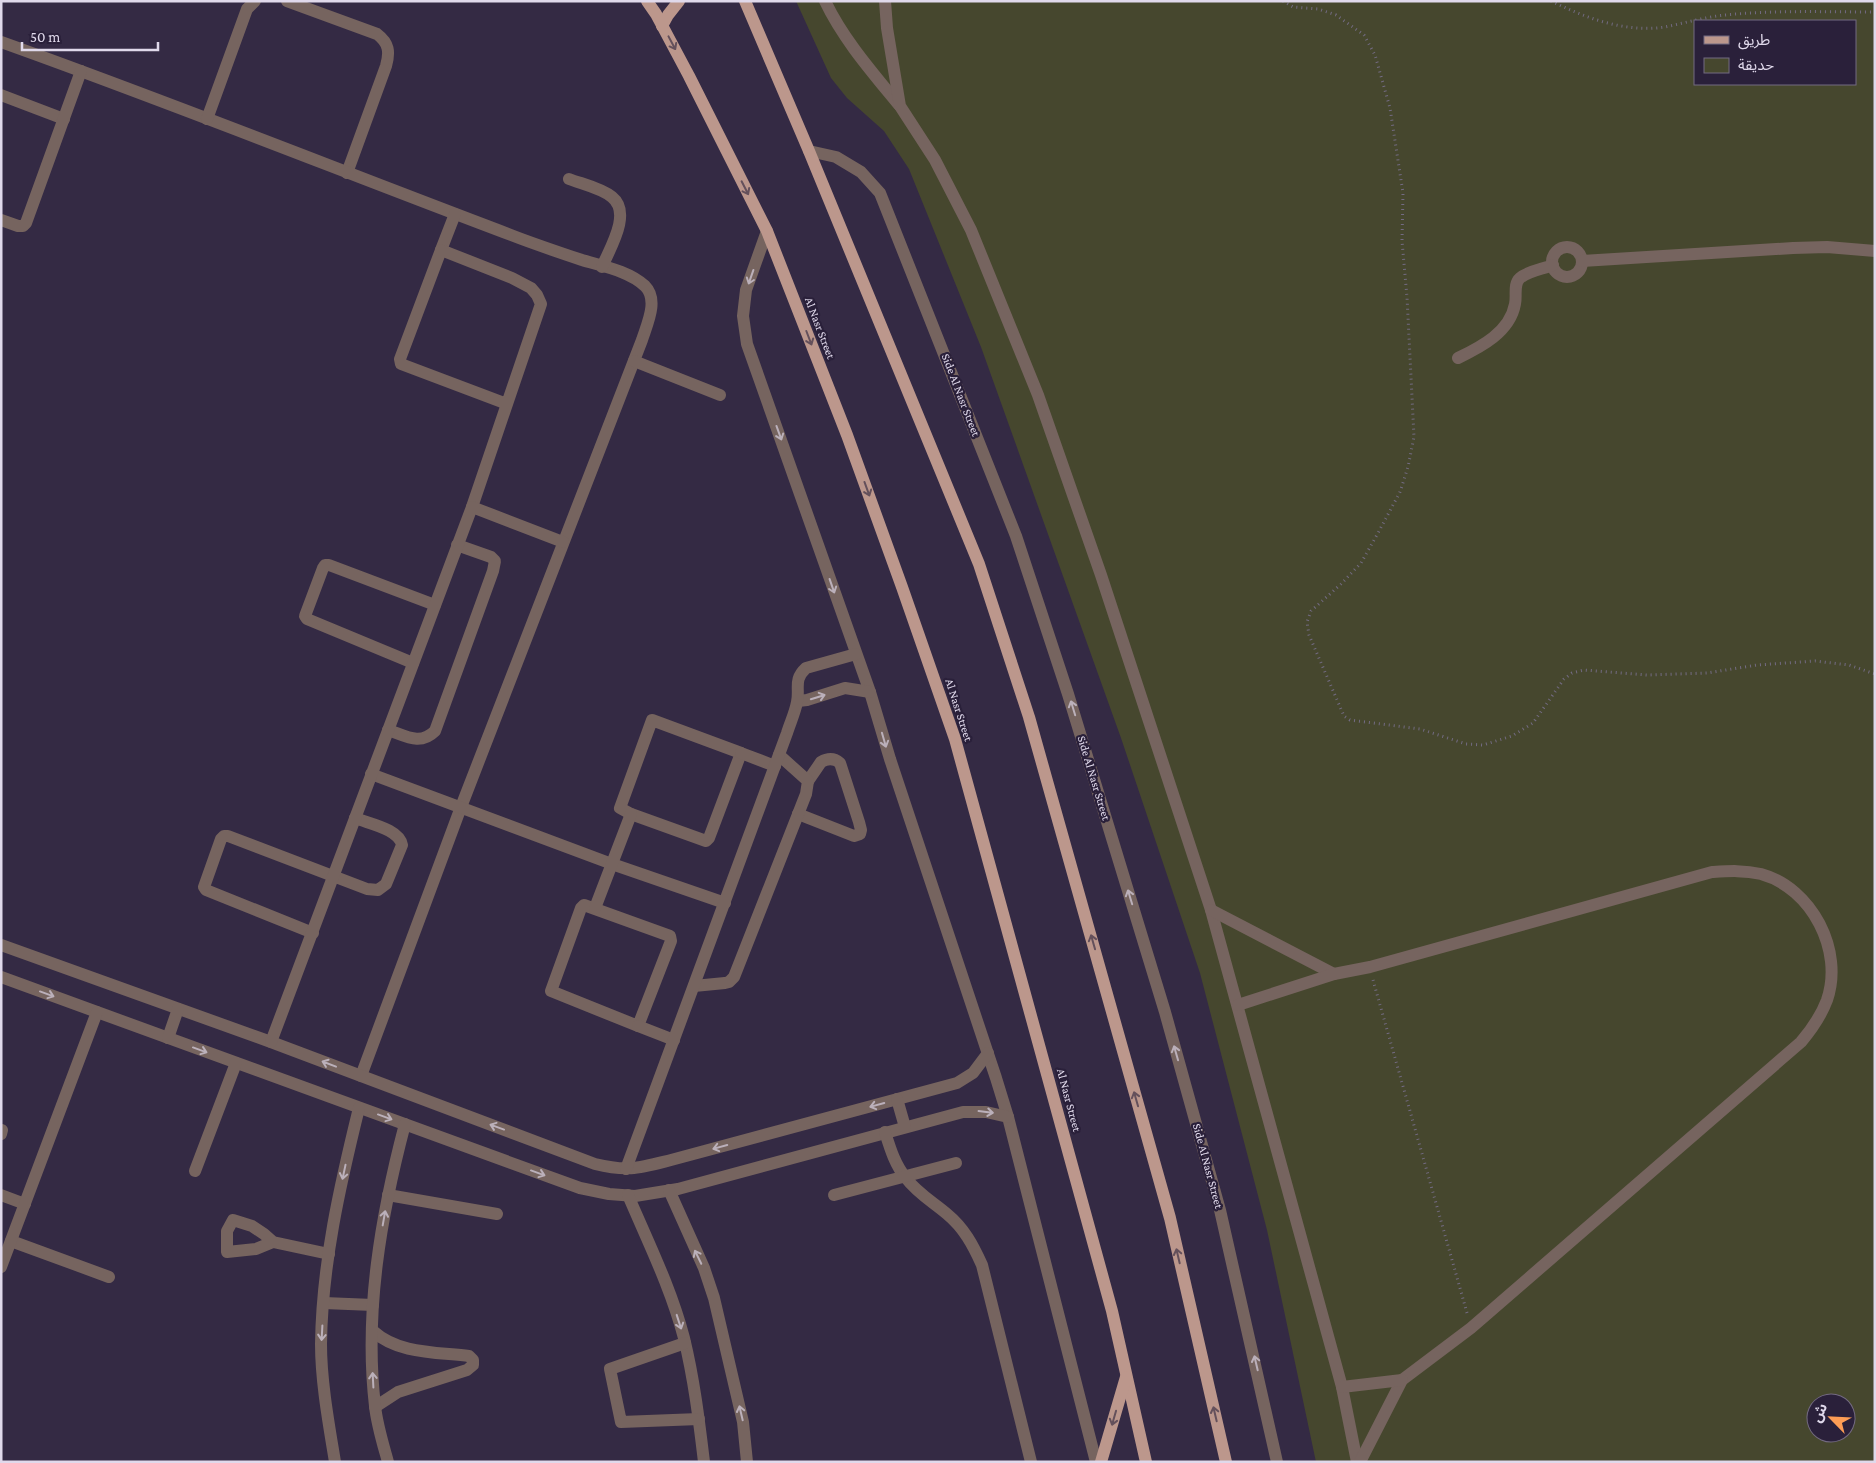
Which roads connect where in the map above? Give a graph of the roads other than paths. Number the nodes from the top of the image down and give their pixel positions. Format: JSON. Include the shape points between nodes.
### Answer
{"nodes":[{"id":1,"x":255,"y":1,"type":"edge"},
{"id":2,"x":287,"y":1,"type":"edge"},
{"id":3,"x":647,"y":1,"type":"edge"},
{"id":4,"x":679,"y":1,"type":"edge"},
{"id":5,"x":745,"y":1,"type":"edge"},
{"id":6,"x":824,"y":1,"type":"edge"},
{"id":7,"x":885,"y":1,"type":"edge"},
{"id":8,"x":662,"y":26,"type":"junction"},
{"id":9,"x":1,"y":42,"type":"edge"},
{"id":10,"x":81,"y":71,"type":"junction"},
{"id":11,"x":1,"y":96,"type":"edge"},
{"id":12,"x":900,"y":106,"type":"junction"},
{"id":13,"x":64,"y":119,"type":"junction"},
{"id":14,"x":207,"y":119,"type":"junction"},
{"id":15,"x":809,"y":151,"type":"junction"},
{"id":16,"x":347,"y":173,"type":"junction"},
{"id":17,"x":569,"y":179,"type":"dead end"},
{"id":18,"x":455,"y":214,"type":"junction"},
{"id":19,"x":1,"y":220,"type":"edge"},
{"id":20,"x":767,"y":231,"type":"junction"},
{"id":21,"x":441,"y":250,"type":"junction"},
{"id":22,"x":1875,"y":251,"type":"edge"},
{"id":23,"x":1582,"y":261,"type":"junction"},
{"id":24,"x":1553,"y":265,"type":"junction"},
{"id":25,"x":602,"y":267,"type":"junction"},
{"id":26,"x":1458,"y":358,"type":"dead end"},
{"id":27,"x":634,"y":361,"type":"junction"},
{"id":28,"x":720,"y":394,"type":"dead end"},
{"id":29,"x":506,"y":404,"type":"junction"},
{"id":30,"x":472,"y":507,"type":"junction"},
{"id":31,"x":563,"y":542,"type":"junction"},
{"id":32,"x":457,"y":545,"type":"junction"},
{"id":33,"x":435,"y":605,"type":"junction"},
{"id":34,"x":856,"y":654,"type":"junction"},
{"id":35,"x":413,"y":663,"type":"junction"},
{"id":36,"x":870,"y":692,"type":"junction"},
{"id":37,"x":798,"y":701,"type":"junction"},
{"id":38,"x":388,"y":730,"type":"junction"},
{"id":39,"x":741,"y":753,"type":"junction"},
{"id":40,"x":777,"y":760,"type":"junction"},
{"id":41,"x":372,"y":774,"type":"junction"},
{"id":42,"x":808,"y":781,"type":"junction"},
{"id":43,"x":461,"y":807,"type":"junction"},
{"id":44,"x":631,"y":814,"type":"junction"},
{"id":45,"x":798,"y":814,"type":"junction"},
{"id":46,"x":355,"y":818,"type":"junction"},
{"id":47,"x":612,"y":864,"type":"junction"},
{"id":48,"x":334,"y":876,"type":"junction"},
{"id":49,"x":725,"y":903,"type":"junction"},
{"id":50,"x":595,"y":908,"type":"junction"},
{"id":51,"x":1211,"y":910,"type":"junction"},
{"id":52,"x":313,"y":933,"type":"junction"},
{"id":53,"x":1,"y":945,"type":"edge"},
{"id":54,"x":1334,"y":974,"type":"junction"},
{"id":55,"x":1,"y":977,"type":"edge"},
{"id":56,"x":694,"y":986,"type":"junction"},
{"id":57,"x":1238,"y":1005,"type":"junction"},
{"id":58,"x":178,"y":1009,"type":"junction"},
{"id":59,"x":97,"y":1012,"type":"junction"},
{"id":60,"x":638,"y":1026,"type":"junction"},
{"id":61,"x":168,"y":1038,"type":"junction"},
{"id":62,"x":674,"y":1040,"type":"junction"},
{"id":63,"x":271,"y":1042,"type":"junction"},
{"id":64,"x":988,"y":1053,"type":"junction"},
{"id":65,"x":236,"y":1063,"type":"junction"},
{"id":66,"x":361,"y":1076,"type":"junction"},
{"id":67,"x":897,"y":1099,"type":"junction"},
{"id":68,"x":359,"y":1108,"type":"junction"},
{"id":69,"x":1008,"y":1117,"type":"junction"},
{"id":70,"x":405,"y":1124,"type":"junction"},
{"id":71,"x":906,"y":1127,"type":"junction"},
{"id":72,"x":885,"y":1132,"type":"junction"},
{"id":73,"x":956,"y":1163,"type":"dead end"},
{"id":74,"x":626,"y":1169,"type":"junction"},
{"id":75,"x":195,"y":1171,"type":"dead end"},
{"id":76,"x":904,"y":1176,"type":"junction"},
{"id":77,"x":669,"y":1190,"type":"junction"},
{"id":78,"x":1,"y":1195,"type":"edge"},
{"id":79,"x":388,"y":1195,"type":"junction"},
{"id":80,"x":628,"y":1195,"type":"junction"},
{"id":81,"x":834,"y":1195,"type":"dead end"},
{"id":82,"x":25,"y":1204,"type":"junction"},
{"id":83,"x":497,"y":1214,"type":"dead end"},
{"id":84,"x":11,"y":1241,"type":"junction"},
{"id":85,"x":272,"y":1242,"type":"dead end"},
{"id":86,"x":329,"y":1254,"type":"junction"},
{"id":87,"x":1,"y":1267,"type":"edge"},
{"id":88,"x":109,"y":1277,"type":"dead end"},
{"id":89,"x":324,"y":1303,"type":"junction"},
{"id":90,"x":373,"y":1305,"type":"junction"},
{"id":91,"x":373,"y":1331,"type":"junction"},
{"id":92,"x":685,"y":1343,"type":"junction"},
{"id":93,"x":1127,"y":1375,"type":"junction"},
{"id":94,"x":1402,"y":1380,"type":"junction"},
{"id":95,"x":1342,"y":1387,"type":"junction"},
{"id":96,"x":375,"y":1407,"type":"junction"},
{"id":97,"x":698,"y":1419,"type":"junction"},
{"id":98,"x":335,"y":1462,"type":"edge"},
{"id":99,"x":388,"y":1462,"type":"edge"},
{"id":100,"x":704,"y":1462,"type":"edge"},
{"id":101,"x":747,"y":1462,"type":"edge"},
{"id":102,"x":1031,"y":1462,"type":"edge"},
{"id":103,"x":1096,"y":1462,"type":"edge"},
{"id":104,"x":1101,"y":1462,"type":"edge"},
{"id":105,"x":1146,"y":1462,"type":"edge"},
{"id":106,"x":1226,"y":1462,"type":"edge"},
{"id":107,"x":1278,"y":1462,"type":"edge"},
{"id":108,"x":1359,"y":1462,"type":"edge"}],
"edges":[{"from":1,"to":14,"type":"street","via":[[247,9]]},
{"from":2,"to":16,"type":"street","via":[[378,34],[388,48],[386,66]]},
{"from":3,"to":8,"type":"main road","name":"Al Nasr Street"},
{"from":4,"to":8,"type":"main road"},
{"from":5,"to":15,"type":"main road"},
{"from":6,"to":12,"type":"street","via":[[869,68]]},
{"from":7,"to":12,"type":"street"},
{"from":8,"to":20,"type":"main road","name":"Al Nasr Street","one_way":true},
{"from":9,"to":10,"type":"street"},
{"from":10,"to":13,"type":"street"},
{"from":10,"to":14,"type":"street"},
{"from":11,"to":13,"type":"street"},
{"from":12,"to":51,"type":"street","via":[[935,160],[971,230],[1038,395]]},
{"from":13,"to":19,"type":"street","via":[[26,223],[18,226]]},
{"from":14,"to":16,"type":"street"},
{"from":106,"to":15,"type":"main road","one_way":true,"via":[[1170,1218],[1029,717],[979,564]]},
{"from":107,"to":15,"type":"street","name":"Side Al Nasr Street","one_way":true,"via":[[1220,1210],[1165,1012],[1016,536],[880,193],[853,167],[836,158]]},
{"from":16,"to":18,"type":"street"},
{"from":17,"to":25,"type":"street","via":[[606,193],[619,206],[620,224]]},
{"from":18,"to":21,"type":"street"},
{"from":18,"to":25,"type":"street"},
{"from":20,"to":34,"type":"street","one_way":true,"via":[[746,290],[743,316],[747,344]]},
{"from":20,"to":93,"type":"main road","name":"Al Nasr Street","one_way":true,"via":[[847,435],[954,739]]},
{"from":21,"to":29,"type":"street","via":[[512,278],[531,288],[540,300]]},
{"from":21,"to":29,"type":"street","via":[[400,359],[401,364]]},
{"from":22,"to":23,"type":"street","via":[[1793,248]]},
{"from":23,"to":24,"type":"street","via":[[1578,272],[1569,277],[1559,274]]},
{"from":23,"to":24,"type":"street","via":[[1573,248],[1563,248],[1554,255]]},
{"from":24,"to":26,"type":"street","via":[[1520,278],[1509,322],[1474,351]]},
{"from":25,"to":27,"type":"street","via":[[635,279],[646,287],[650,298],[649,320]]},
{"from":27,"to":28,"type":"street"},
{"from":27,"to":31,"type":"street"},
{"from":29,"to":30,"type":"street"},
{"from":30,"to":31,"type":"street"},
{"from":30,"to":32,"type":"street"},
{"from":31,"to":43,"type":"street"},
{"from":32,"to":33,"type":"street"},
{"from":32,"to":38,"type":"street","via":[[495,561],[435,731],[420,740]]},
{"from":33,"to":35,"type":"street"},
{"from":33,"to":35,"type":"street","via":[[329,565],[322,568],[307,619]]},
{"from":34,"to":36,"type":"street"},
{"from":34,"to":37,"type":"street","via":[[806,668],[797,684]]},
{"from":35,"to":38,"type":"street"},
{"from":37,"to":36,"type":"street","one_way":true,"via":[[845,688]]},
{"from":36,"to":64,"type":"street","one_way":true},
{"from":37,"to":40,"type":"street"},
{"from":38,"to":41,"type":"street"},
{"from":39,"to":40,"type":"street"},
{"from":39,"to":44,"type":"street","via":[[706,841]]},
{"from":39,"to":44,"type":"street","via":[[652,720],[620,804],[620,808]]},
{"from":40,"to":42,"type":"street"},
{"from":40,"to":49,"type":"street"},
{"from":41,"to":43,"type":"street"},
{"from":41,"to":46,"type":"street"},
{"from":42,"to":45,"type":"street"},
{"from":42,"to":45,"type":"street","via":[[821,762],[831,759],[840,763],[860,834],[854,836]]},
{"from":43,"to":47,"type":"street"},
{"from":43,"to":66,"type":"street"},
{"from":44,"to":47,"type":"street"},
{"from":45,"to":56,"type":"street","via":[[734,977],[725,983]]},
{"from":46,"to":48,"type":"street"},
{"from":46,"to":48,"type":"street","via":[[394,833],[401,838],[402,845],[386,884],[378,890]]},
{"from":47,"to":49,"type":"street"},
{"from":47,"to":50,"type":"street"},
{"from":48,"to":52,"type":"street"},
{"from":48,"to":52,"type":"street","via":[[228,836],[221,839],[204,886],[206,890]]},
{"from":49,"to":56,"type":"street"},
{"from":50,"to":60,"type":"street","via":[[670,936],[671,941]]},
{"from":50,"to":60,"type":"street","via":[[584,905],[581,908],[551,991]]},
{"from":51,"to":54,"type":"street"},
{"from":51,"to":57,"type":"street"},
{"from":52,"to":63,"type":"street"},
{"from":53,"to":58,"type":"street"},
{"from":54,"to":57,"type":"street"},
{"from":54,"to":94,"type":"street","via":[[1370,967],[1712,872],[1738,870],[1762,875],[1786,886],[1805,902],[1820,924],[1829,948],[1831,973],[1827,998],[1817,1022],[1801,1042],[1471,1328]]},
{"from":55,"to":59,"type":"street","one_way":true},
{"from":56,"to":62,"type":"street"},
{"from":57,"to":95,"type":"street"},
{"from":58,"to":61,"type":"street"},
{"from":58,"to":63,"type":"street"},
{"from":59,"to":61,"type":"street"},
{"from":59,"to":82,"type":"street"},
{"from":60,"to":62,"type":"street"},
{"from":61,"to":65,"type":"street","one_way":true},
{"from":62,"to":74,"type":"street"},
{"from":66,"to":63,"type":"street","one_way":true},
{"from":64,"to":67,"type":"street","via":[[973,1073],[958,1083]]},
{"from":64,"to":69,"type":"street"},
{"from":65,"to":68,"type":"street"},
{"from":65,"to":75,"type":"street"},
{"from":74,"to":66,"type":"street","one_way":true,"via":[[595,1164]]},
{"from":67,"to":71,"type":"street"},
{"from":67,"to":74,"type":"street","one_way":true,"via":[[671,1160]]},
{"from":68,"to":70,"type":"street","one_way":true},
{"from":68,"to":86,"type":"street","one_way":true},
{"from":71,"to":69,"type":"street","one_way":true,"via":[[963,1112],[986,1112]]},
{"from":69,"to":103,"type":"street"},
{"from":70,"to":79,"type":"street"},
{"from":70,"to":80,"type":"street","one_way":true,"via":[[580,1188]]},
{"from":71,"to":72,"type":"street"},
{"from":72,"to":76,"type":"street","via":[[894,1160]]},
{"from":72,"to":77,"type":"street"},
{"from":73,"to":76,"type":"street"},
{"from":76,"to":81,"type":"street"},
{"from":76,"to":102,"type":"street","via":[[963,1230],[982,1264]]},
{"from":77,"to":80,"type":"street"},
{"from":101,"to":77,"type":"street","one_way":true,"via":[[743,1422],[714,1298]]},
{"from":78,"to":82,"type":"street"},
{"from":79,"to":83,"type":"street"},
{"from":90,"to":79,"type":"street","one_way":true},
{"from":80,"to":92,"type":"street","one_way":true,"via":[[668,1291]]},
{"from":82,"to":84,"type":"street"},
{"from":84,"to":87,"type":"street"},
{"from":84,"to":88,"type":"street"},
{"from":85,"to":86,"type":"street"},
{"from":86,"to":89,"type":"street"},
{"from":89,"to":90,"type":"street"},
{"from":89,"to":98,"type":"street","one_way":true,"via":[[321,1346]]},
{"from":90,"to":91,"type":"street"},
{"from":96,"to":91,"type":"street","one_way":true},
{"from":91,"to":96,"type":"street","via":[[398,1347],[469,1356],[473,1360],[473,1365],[467,1370],[398,1392]]},
{"from":92,"to":97,"type":"street"},
{"from":92,"to":97,"type":"street","via":[[610,1369],[621,1422]]},
{"from":93,"to":104,"type":"main road","one_way":true},
{"from":93,"to":105,"type":"main road","name":"Al Nasr Street"},
{"from":94,"to":95,"type":"street"},
{"from":94,"to":108,"type":"street"},
{"from":95,"to":108,"type":"street"},
{"from":96,"to":99,"type":"street"},
{"from":97,"to":100,"type":"street"}]}
